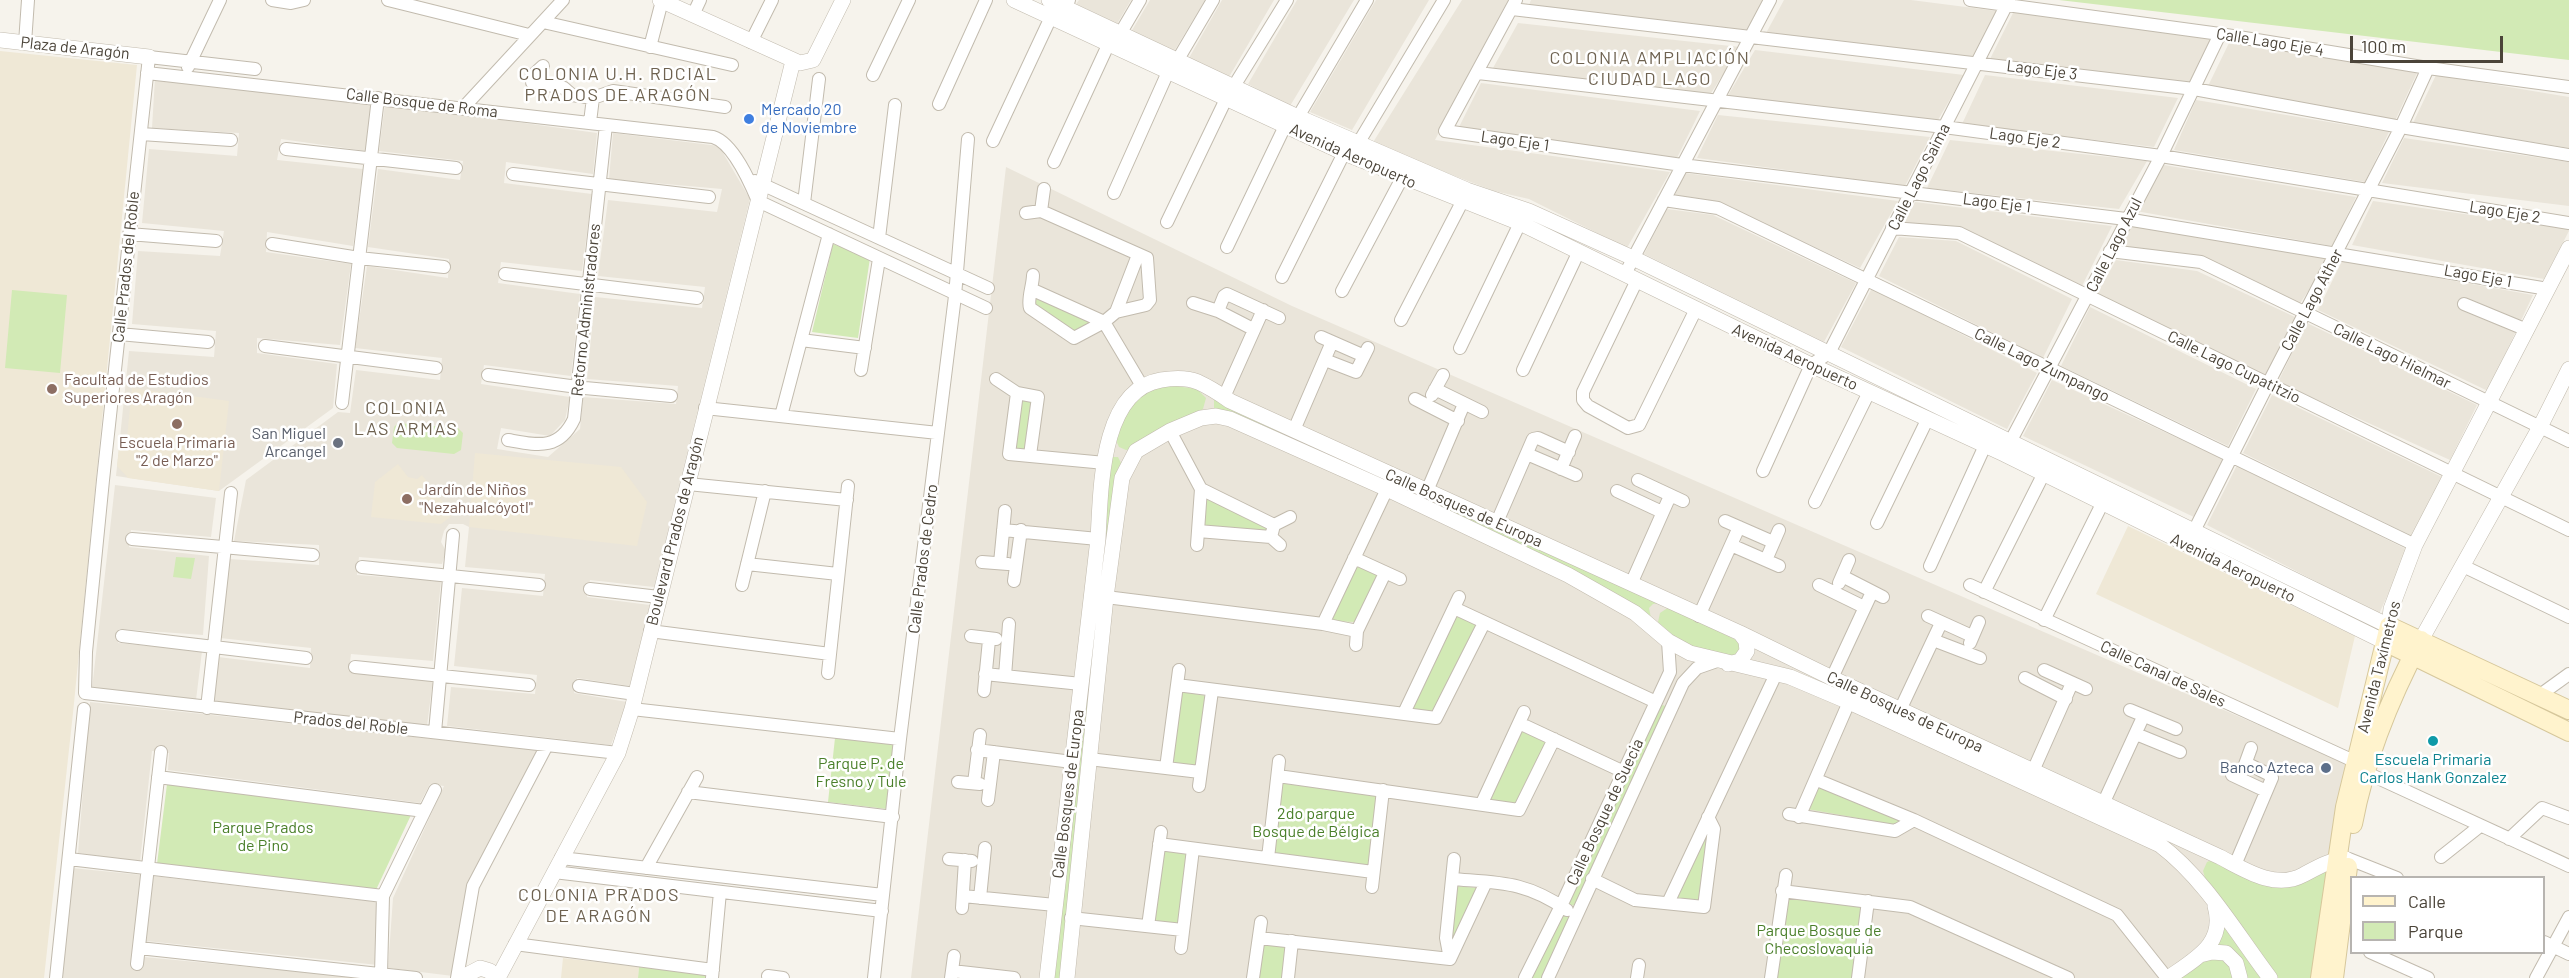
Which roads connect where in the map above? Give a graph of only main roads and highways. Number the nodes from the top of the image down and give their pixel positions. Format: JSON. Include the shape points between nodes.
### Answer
{"nodes":[{"id":1,"x":2387,"y":634,"type":"joint"},
{"id":2,"x":2416,"y":648,"type":"junction"},
{"id":3,"x":2569,"y":710,"type":"edge"},
{"id":4,"x":2569,"y":732,"type":"edge"},
{"id":5,"x":2361,"y":767,"type":"junction"},
{"id":6,"x":2343,"y":859,"type":"junction"},
{"id":7,"x":2345,"y":943,"type":"edge"},
{"id":8,"x":2320,"y":978,"type":"edge"},
{"id":9,"x":2334,"y":978,"type":"edge"}],
"edges":[{"from":1,"to":2,"type":"main road","name":"Avenida Aeropuerto"},
{"from":1,"to":5,"type":"main road","name":"Avenida Taxímetros"},
{"from":2,"to":3,"type":"main road","name":"Avenida Aeropuerto","via":[[2540,695]]},
{"from":2,"to":4,"type":"main road","name":"Avenida Aeropuerto"},
{"from":2,"to":5,"type":"main road","name":"Avenida Taxímetros"},
{"from":5,"to":6,"type":"main road","name":"Avenida Taxímetros","via":[[2344,807]]},
{"from":6,"to":7,"type":"main road","name":"Avenida Taxímetros"},
{"from":6,"to":8,"type":"main road","name":"Avenida Taxímetros"},
{"from":7,"to":9,"type":"main road","name":"Avenida Taxímetros"}]}
